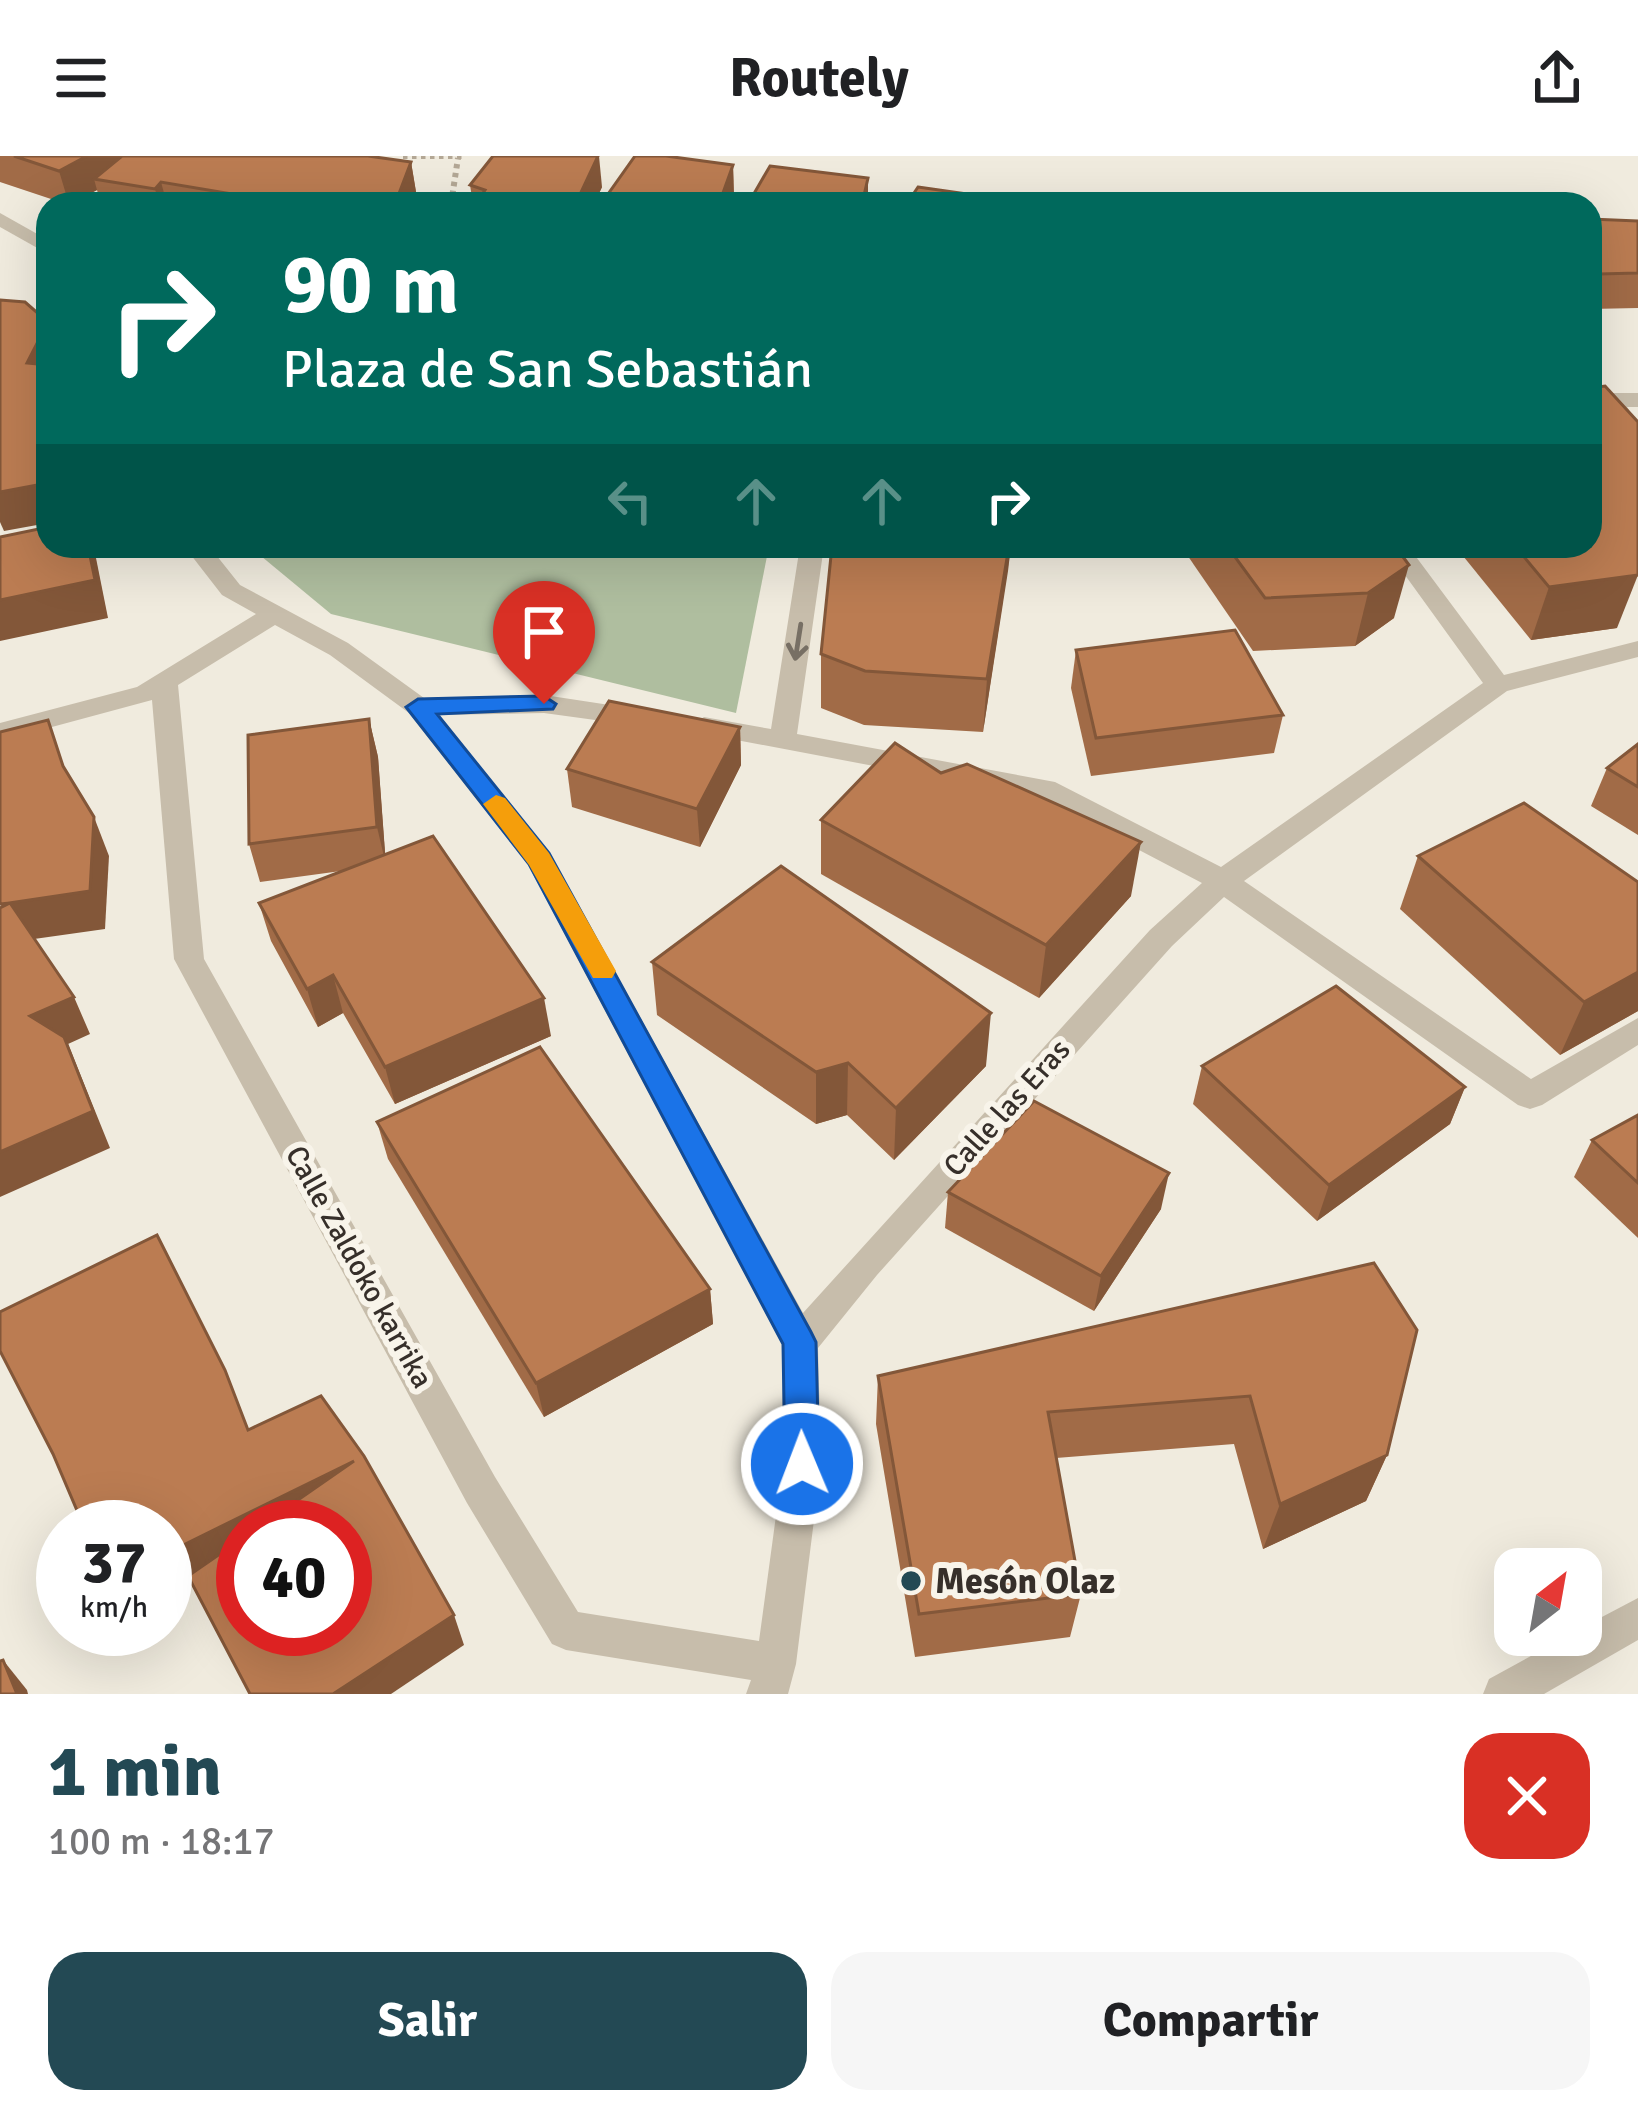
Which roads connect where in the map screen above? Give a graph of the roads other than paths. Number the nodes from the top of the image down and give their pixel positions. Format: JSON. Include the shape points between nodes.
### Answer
{"nodes":[{"id":1,"x":0,"y":219,"type":"edge"},
{"id":2,"x":36,"y":241,"type":"edge"},
{"id":3,"x":1602,"y":395,"type":"edge"},
{"id":4,"x":1612,"y":400,"type":"junction"},
{"id":5,"x":1638,"y":400,"type":"edge"},
{"id":6,"x":1638,"y":442,"type":"edge"},
{"id":7,"x":206,"y":558,"type":"edge"},
{"id":8,"x":810,"y":558,"type":"edge"},
{"id":9,"x":1405,"y":558,"type":"edge"},
{"id":10,"x":275,"y":614,"type":"junction"},
{"id":11,"x":1638,"y":649,"type":"edge"},
{"id":12,"x":164,"y":681,"type":"junction"},
{"id":13,"x":1498,"y":685,"type":"junction"},
{"id":14,"x":418,"y":707,"type":"junction"},
{"id":15,"x":0,"y":732,"type":"edge"},
{"id":16,"x":783,"y":738,"type":"junction"},
{"id":17,"x":1222,"y":881,"type":"junction"},
{"id":18,"x":1638,"y":1030,"type":"edge"},
{"id":19,"x":800,"y":1342,"type":"junction"},
{"id":20,"x":1638,"y":1618,"type":"edge"},
{"id":21,"x":771,"y":1679,"type":"edge"},
{"id":22,"x":1504,"y":1694,"type":"edge"}],
"edges":[{"from":1,"to":2,"type":"street"},
{"from":3,"to":4,"type":"street"},
{"from":4,"to":5,"type":"street"},
{"from":4,"to":6,"type":"street"},
{"from":7,"to":10,"type":"street","via":[[232,590]]},
{"from":8,"to":16,"type":"street","one_way":true},
{"from":9,"to":13,"type":"street"},
{"from":10,"to":12,"type":"street"},
{"from":10,"to":14,"type":"street","via":[[340,649]]},
{"from":11,"to":13,"type":"street"},
{"from":12,"to":15,"type":"street","via":[[146,693]]},
{"from":12,"to":21,"type":"street","name":"Calle Zaldoko karrika","via":[[189,958],[566,1630]]},
{"from":13,"to":17,"type":"street","name":"Calle las Eras"},
{"from":14,"to":16,"type":"street","via":[[544,704]]},
{"from":14,"to":19,"type":"street","via":[[539,859]]},
{"from":16,"to":17,"type":"street","via":[[1045,789]]},
{"from":17,"to":18,"type":"street","via":[[1530,1096]]},
{"from":17,"to":19,"type":"street","name":"Calle las Eras","via":[[1161,938]]},
{"from":19,"to":21,"type":"street","via":[[802,1464]]},
{"from":20,"to":22,"type":"street"}]}
